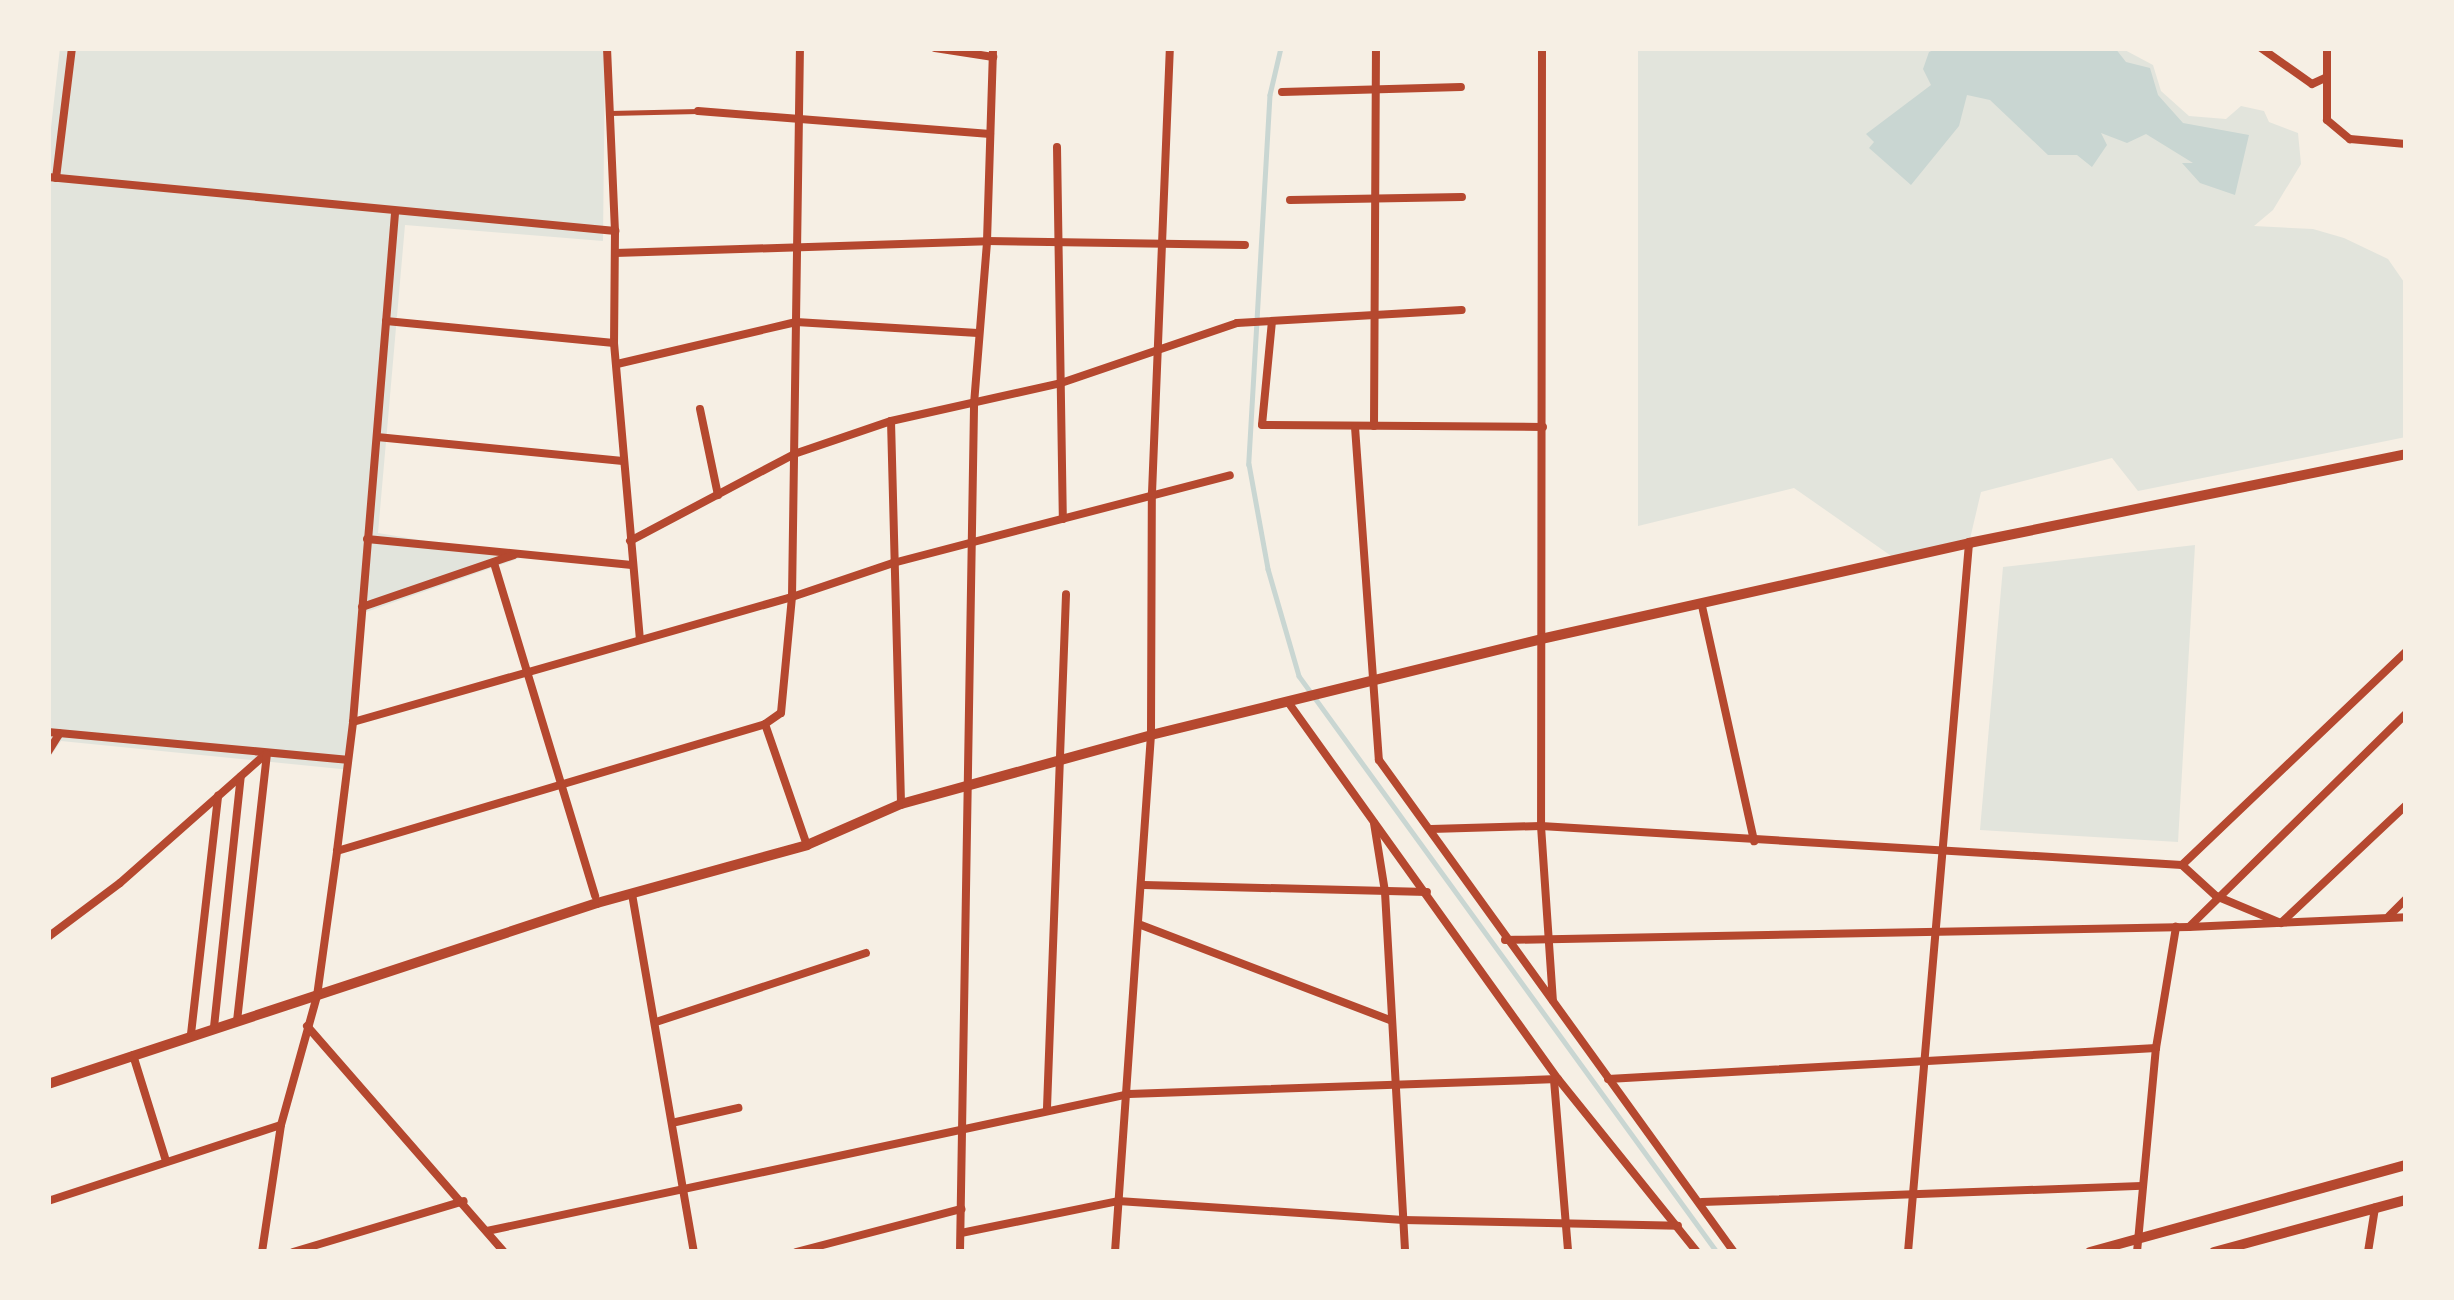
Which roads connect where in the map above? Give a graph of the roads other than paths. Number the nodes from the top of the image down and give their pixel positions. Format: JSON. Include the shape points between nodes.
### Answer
{"nodes":[{"id":1,"x":72,"y":48,"type":"edge"},
{"id":2,"x":607,"y":48,"type":"edge"},
{"id":3,"x":800,"y":48,"type":"edge"},
{"id":4,"x":935,"y":48,"type":"edge"},
{"id":5,"x":1170,"y":48,"type":"edge"},
{"id":6,"x":1376,"y":48,"type":"edge"},
{"id":7,"x":1542,"y":48,"type":"edge"},
{"id":8,"x":2261,"y":48,"type":"edge"},
{"id":9,"x":2327,"y":48,"type":"edge"},
{"id":10,"x":993,"y":53,"type":"edge"},
{"id":11,"x":2325,"y":78,"type":"junction"},
{"id":12,"x":1460,"y":87,"type":"dead end"},
{"id":13,"x":1376,"y":91,"type":"junction"},
{"id":14,"x":1282,"y":92,"type":"dead end"},
{"id":15,"x":698,"y":111,"type":"joint"},
{"id":16,"x":609,"y":113,"type":"junction"},
{"id":17,"x":795,"y":118,"type":"junction"},
{"id":18,"x":990,"y":134,"type":"junction"},
{"id":19,"x":2406,"y":144,"type":"edge"},
{"id":20,"x":1058,"y":147,"type":"dead end"},
{"id":21,"x":52,"y":178,"type":"edge"},
{"id":22,"x":1462,"y":197,"type":"dead end"},
{"id":23,"x":1374,"y":198,"type":"junction"},
{"id":24,"x":1290,"y":200,"type":"dead end"},
{"id":25,"x":395,"y":213,"type":"junction"},
{"id":26,"x":616,"y":231,"type":"junction"},
{"id":27,"x":987,"y":241,"type":"junction"},
{"id":28,"x":1059,"y":242,"type":"junction"},
{"id":29,"x":1164,"y":243,"type":"junction"},
{"id":30,"x":1245,"y":244,"type":"dead end"},
{"id":31,"x":794,"y":245,"type":"junction"},
{"id":32,"x":615,"y":253,"type":"junction"},
{"id":33,"x":1462,"y":310,"type":"dead end"},
{"id":34,"x":1372,"y":313,"type":"junction"},
{"id":35,"x":386,"y":321,"type":"junction"},
{"id":36,"x":796,"y":322,"type":"junction"},
{"id":37,"x":1270,"y":322,"type":"junction"},
{"id":38,"x":978,"y":333,"type":"junction"},
{"id":39,"x":614,"y":343,"type":"junction"},
{"id":40,"x":1161,"y":349,"type":"junction"},
{"id":41,"x":617,"y":364,"type":"junction"},
{"id":42,"x":1061,"y":383,"type":"junction"},
{"id":43,"x":974,"y":404,"type":"junction"},
{"id":44,"x":700,"y":409,"type":"dead end"},
{"id":45,"x":891,"y":421,"type":"junction"},
{"id":46,"x":1374,"y":426,"type":"junction"},
{"id":47,"x":1355,"y":427,"type":"junction"},
{"id":48,"x":1543,"y":427,"type":"junction"},
{"id":49,"x":377,"y":437,"type":"junction"},
{"id":50,"x":794,"y":454,"type":"junction"},
{"id":51,"x":2406,"y":454,"type":"edge"},
{"id":52,"x":623,"y":461,"type":"junction"},
{"id":53,"x":1230,"y":475,"type":"dead end"},
{"id":54,"x":1152,"y":493,"type":"junction"},
{"id":55,"x":718,"y":495,"type":"junction"},
{"id":56,"x":1063,"y":519,"type":"junction"},
{"id":57,"x":367,"y":539,"type":"junction"},
{"id":58,"x":975,"y":540,"type":"junction"},
{"id":59,"x":630,"y":541,"type":"junction"},
{"id":60,"x":1969,"y":543,"type":"junction"},
{"id":61,"x":516,"y":554,"type":"junction"},
{"id":62,"x":494,"y":563,"type":"junction"},
{"id":63,"x":893,"y":563,"type":"junction"},
{"id":64,"x":632,"y":565,"type":"junction"},
{"id":65,"x":1066,"y":595,"type":"dead end"},
{"id":66,"x":792,"y":597,"type":"junction"},
{"id":67,"x":1702,"y":606,"type":"junction"},
{"id":68,"x":362,"y":607,"type":"junction"},
{"id":69,"x":640,"y":638,"type":"junction"},
{"id":70,"x":1541,"y":638,"type":"junction"},
{"id":71,"x":2406,"y":652,"type":"edge"},
{"id":72,"x":526,"y":674,"type":"junction"},
{"id":73,"x":1376,"y":679,"type":"junction"},
{"id":74,"x":1288,"y":702,"type":"junction"},
{"id":75,"x":2406,"y":713,"type":"edge"},
{"id":76,"x":353,"y":722,"type":"junction"},
{"id":77,"x":765,"y":724,"type":"junction"},
{"id":78,"x":48,"y":732,"type":"edge"},
{"id":79,"x":60,"y":734,"type":"junction"},
{"id":80,"x":1151,"y":735,"type":"junction"},
{"id":81,"x":48,"y":752,"type":"edge"},
{"id":82,"x":267,"y":753,"type":"junction"},
{"id":83,"x":347,"y":760,"type":"junction"},
{"id":84,"x":1061,"y":760,"type":"junction"},
{"id":85,"x":242,"y":774,"type":"junction"},
{"id":86,"x":558,"y":785,"type":"junction"},
{"id":87,"x":968,"y":786,"type":"junction"},
{"id":88,"x":218,"y":794,"type":"junction"},
{"id":89,"x":901,"y":803,"type":"junction"},
{"id":90,"x":2406,"y":805,"type":"edge"},
{"id":91,"x":1373,"y":820,"type":"junction"},
{"id":92,"x":1541,"y":826,"type":"junction"},
{"id":93,"x":1430,"y":829,"type":"junction"},
{"id":94,"x":1754,"y":841,"type":"junction"},
{"id":95,"x":807,"y":845,"type":"junction"},
{"id":96,"x":337,"y":851,"type":"junction"},
{"id":97,"x":1941,"y":851,"type":"junction"},
{"id":98,"x":2182,"y":866,"type":"junction"},
{"id":99,"x":1144,"y":885,"type":"junction"},
{"id":100,"x":1385,"y":892,"type":"junction"},
{"id":101,"x":1427,"y":892,"type":"junction"},
{"id":102,"x":632,"y":894,"type":"junction"},
{"id":103,"x":595,"y":896,"type":"dead end"},
{"id":104,"x":2216,"y":896,"type":"junction"},
{"id":105,"x":2406,"y":899,"type":"edge"},
{"id":106,"x":2406,"y":916,"type":"edge"},
{"id":107,"x":2387,"y":917,"type":"junction"},
{"id":108,"x":2282,"y":923,"type":"junction"},
{"id":109,"x":1141,"y":925,"type":"junction"},
{"id":110,"x":2176,"y":927,"type":"junction"},
{"id":111,"x":2189,"y":927,"type":"junction"},
{"id":112,"x":1933,"y":932,"type":"junction"},
{"id":113,"x":48,"y":937,"type":"edge"},
{"id":114,"x":1505,"y":940,"type":"junction"},
{"id":115,"x":1546,"y":941,"type":"junction"},
{"id":116,"x":866,"y":953,"type":"dead end"},
{"id":117,"x":317,"y":996,"type":"junction"},
{"id":118,"x":1553,"y":1001,"type":"junction"},
{"id":119,"x":1390,"y":1020,"type":"junction"},
{"id":120,"x":237,"y":1021,"type":"junction"},
{"id":121,"x":656,"y":1022,"type":"junction"},
{"id":122,"x":306,"y":1025,"type":"junction"},
{"id":123,"x":214,"y":1027,"type":"junction"},
{"id":124,"x":191,"y":1034,"type":"junction"},
{"id":125,"x":2156,"y":1048,"type":"junction"},
{"id":126,"x":132,"y":1054,"type":"junction"},
{"id":127,"x":1925,"y":1058,"type":"junction"},
{"id":128,"x":1608,"y":1078,"type":"junction"},
{"id":129,"x":1556,"y":1079,"type":"junction"},
{"id":130,"x":48,"y":1084,"type":"edge"},
{"id":131,"x":1394,"y":1086,"type":"junction"},
{"id":132,"x":1129,"y":1094,"type":"junction"},
{"id":133,"x":738,"y":1108,"type":"dead end"},
{"id":134,"x":1047,"y":1108,"type":"junction"},
{"id":135,"x":676,"y":1122,"type":"junction"},
{"id":136,"x":281,"y":1125,"type":"junction"},
{"id":137,"x":960,"y":1129,"type":"junction"},
{"id":138,"x":166,"y":1161,"type":"junction"},
{"id":139,"x":2406,"y":1166,"type":"edge"},
{"id":140,"x":683,"y":1185,"type":"junction"},
{"id":141,"x":2142,"y":1186,"type":"junction"},
{"id":142,"x":1913,"y":1196,"type":"junction"},
{"id":143,"x":2406,"y":1200,"type":"edge"},
{"id":144,"x":48,"y":1201,"type":"edge"},
{"id":145,"x":464,"y":1201,"type":"junction"},
{"id":146,"x":1118,"y":1201,"type":"junction"},
{"id":147,"x":1700,"y":1202,"type":"junction"},
{"id":148,"x":2375,"y":1208,"type":"junction"},
{"id":149,"x":961,"y":1209,"type":"junction"},
{"id":150,"x":1402,"y":1220,"type":"junction"},
{"id":151,"x":1566,"y":1226,"type":"junction"},
{"id":152,"x":1678,"y":1226,"type":"junction"},
{"id":153,"x":487,"y":1231,"type":"junction"},
{"id":154,"x":961,"y":1233,"type":"junction"},
{"id":155,"x":2139,"y":1238,"type":"junction"},
{"id":156,"x":262,"y":1252,"type":"edge"},
{"id":157,"x":293,"y":1252,"type":"edge"},
{"id":158,"x":504,"y":1252,"type":"edge"},
{"id":159,"x":694,"y":1252,"type":"edge"},
{"id":160,"x":796,"y":1252,"type":"edge"},
{"id":161,"x":960,"y":1252,"type":"edge"},
{"id":162,"x":1115,"y":1252,"type":"edge"},
{"id":163,"x":1405,"y":1252,"type":"edge"},
{"id":164,"x":1568,"y":1252,"type":"edge"},
{"id":165,"x":1696,"y":1252,"type":"edge"},
{"id":166,"x":1734,"y":1252,"type":"edge"},
{"id":167,"x":1908,"y":1252,"type":"edge"},
{"id":168,"x":2090,"y":1252,"type":"edge"},
{"id":169,"x":2137,"y":1252,"type":"edge"},
{"id":170,"x":2213,"y":1252,"type":"edge"},
{"id":171,"x":2368,"y":1252,"type":"edge"}],
"edges":[{"from":1,"to":21,"type":"street"},
{"from":2,"to":16,"type":"street"},
{"from":3,"to":17,"type":"street"},
{"from":4,"to":10,"type":"street"},
{"from":5,"to":29,"type":"street"},
{"from":6,"to":13,"type":"street"},
{"from":7,"to":48,"type":"street"},
{"from":8,"to":11,"type":"street","via":[[2312,84]]},
{"from":9,"to":11,"type":"street"},
{"from":10,"to":18,"type":"street"},
{"from":11,"to":19,"type":"street","via":[[2326,120],[2350,140]]},
{"from":12,"to":13,"type":"street"},
{"from":13,"to":14,"type":"street"},
{"from":13,"to":23,"type":"street"},
{"from":15,"to":16,"type":"street"},
{"from":15,"to":17,"type":"street"},
{"from":16,"to":26,"type":"street"},
{"from":17,"to":18,"type":"street"},
{"from":17,"to":31,"type":"street"},
{"from":18,"to":27,"type":"street"},
{"from":20,"to":28,"type":"street"},
{"from":21,"to":25,"type":"street"},
{"from":22,"to":23,"type":"street"},
{"from":23,"to":24,"type":"street"},
{"from":23,"to":34,"type":"street"},
{"from":25,"to":26,"type":"street"},
{"from":25,"to":35,"type":"street"},
{"from":26,"to":32,"type":"street"},
{"from":27,"to":28,"type":"street"},
{"from":27,"to":31,"type":"street"},
{"from":27,"to":38,"type":"street"},
{"from":28,"to":29,"type":"street"},
{"from":28,"to":42,"type":"street"},
{"from":29,"to":30,"type":"street"},
{"from":29,"to":40,"type":"street"},
{"from":31,"to":32,"type":"street"},
{"from":31,"to":36,"type":"street"},
{"from":32,"to":39,"type":"street"},
{"from":33,"to":34,"type":"street"},
{"from":34,"to":37,"type":"street"},
{"from":34,"to":46,"type":"street"},
{"from":35,"to":39,"type":"street"},
{"from":35,"to":49,"type":"street"},
{"from":36,"to":38,"type":"street"},
{"from":36,"to":41,"type":"street"},
{"from":36,"to":50,"type":"street"},
{"from":37,"to":40,"type":"street","via":[[1242,322]]},
{"from":37,"to":47,"type":"street","via":[[1262,425]]},
{"from":38,"to":43,"type":"street"},
{"from":39,"to":41,"type":"street"},
{"from":40,"to":42,"type":"street"},
{"from":40,"to":54,"type":"street"},
{"from":41,"to":52,"type":"street"},
{"from":42,"to":43,"type":"street"},
{"from":42,"to":56,"type":"street"},
{"from":43,"to":45,"type":"street"},
{"from":43,"to":58,"type":"street"},
{"from":44,"to":55,"type":"street"},
{"from":45,"to":50,"type":"street"},
{"from":45,"to":63,"type":"street"},
{"from":46,"to":47,"type":"street"},
{"from":46,"to":48,"type":"street"},
{"from":47,"to":73,"type":"street"},
{"from":48,"to":70,"type":"street"},
{"from":49,"to":52,"type":"street"},
{"from":49,"to":57,"type":"street"},
{"from":50,"to":55,"type":"street"},
{"from":50,"to":66,"type":"street"},
{"from":51,"to":60,"type":"main road"},
{"from":52,"to":59,"type":"street"},
{"from":53,"to":54,"type":"street"},
{"from":54,"to":56,"type":"street"},
{"from":54,"to":80,"type":"street"},
{"from":55,"to":59,"type":"street"},
{"from":56,"to":58,"type":"street"},
{"from":57,"to":61,"type":"street"},
{"from":57,"to":68,"type":"street"},
{"from":58,"to":63,"type":"street"},
{"from":58,"to":87,"type":"street"},
{"from":59,"to":64,"type":"street"},
{"from":60,"to":67,"type":"main road"},
{"from":60,"to":97,"type":"street"},
{"from":61,"to":62,"type":"street"},
{"from":61,"to":64,"type":"street"},
{"from":62,"to":68,"type":"street"},
{"from":62,"to":72,"type":"street"},
{"from":63,"to":66,"type":"street"},
{"from":63,"to":89,"type":"street"},
{"from":64,"to":69,"type":"street"},
{"from":65,"to":84,"type":"street"},
{"from":66,"to":69,"type":"street"},
{"from":66,"to":77,"type":"street","via":[[781,713]]},
{"from":67,"to":70,"type":"main road"},
{"from":67,"to":94,"type":"street"},
{"from":68,"to":76,"type":"street"},
{"from":69,"to":72,"type":"street"},
{"from":70,"to":73,"type":"main road"},
{"from":70,"to":92,"type":"street"},
{"from":71,"to":98,"type":"street"},
{"from":72,"to":76,"type":"street"},
{"from":72,"to":86,"type":"street"},
{"from":73,"to":74,"type":"main road"},
{"from":73,"to":93,"type":"street","via":[[1379,760]]},
{"from":74,"to":80,"type":"main road"},
{"from":74,"to":91,"type":"street"},
{"from":75,"to":104,"type":"street"},
{"from":76,"to":83,"type":"street"},
{"from":77,"to":86,"type":"street"},
{"from":77,"to":95,"type":"street"},
{"from":78,"to":79,"type":"street"},
{"from":79,"to":81,"type":"street"},
{"from":79,"to":82,"type":"street"},
{"from":80,"to":84,"type":"main road"},
{"from":80,"to":99,"type":"street"},
{"from":82,"to":83,"type":"street"},
{"from":82,"to":85,"type":"street"},
{"from":82,"to":120,"type":"street"},
{"from":83,"to":96,"type":"street"},
{"from":84,"to":87,"type":"main road"},
{"from":84,"to":134,"type":"street"},
{"from":85,"to":88,"type":"street"},
{"from":85,"to":123,"type":"street"},
{"from":86,"to":96,"type":"street"},
{"from":86,"to":103,"type":"street"},
{"from":87,"to":89,"type":"main road"},
{"from":87,"to":137,"type":"street"},
{"from":88,"to":113,"type":"street"},
{"from":88,"to":124,"type":"street"},
{"from":89,"to":95,"type":"main road"},
{"from":90,"to":108,"type":"street"},
{"from":91,"to":100,"type":"street"},
{"from":91,"to":101,"type":"street"},
{"from":92,"to":93,"type":"street"},
{"from":92,"to":94,"type":"street"},
{"from":92,"to":115,"type":"street"},
{"from":93,"to":114,"type":"street"},
{"from":94,"to":97,"type":"street"},
{"from":95,"to":102,"type":"main road"},
{"from":96,"to":117,"type":"street"},
{"from":97,"to":98,"type":"street"},
{"from":97,"to":112,"type":"street"},
{"from":98,"to":104,"type":"street"},
{"from":99,"to":100,"type":"street"},
{"from":99,"to":109,"type":"street"},
{"from":100,"to":101,"type":"street"},
{"from":100,"to":119,"type":"street"},
{"from":101,"to":129,"type":"street"},
{"from":102,"to":117,"type":"main road"},
{"from":102,"to":121,"type":"street"},
{"from":104,"to":108,"type":"street"},
{"from":104,"to":111,"type":"street"},
{"from":105,"to":107,"type":"street"},
{"from":106,"to":107,"type":"street"},
{"from":107,"to":108,"type":"street"},
{"from":108,"to":111,"type":"street"},
{"from":109,"to":119,"type":"street"},
{"from":109,"to":132,"type":"street"},
{"from":110,"to":111,"type":"street"},
{"from":110,"to":112,"type":"street"},
{"from":110,"to":125,"type":"street"},
{"from":112,"to":115,"type":"street"},
{"from":112,"to":127,"type":"street"},
{"from":114,"to":115,"type":"street"},
{"from":114,"to":118,"type":"street"},
{"from":115,"to":118,"type":"street"},
{"from":116,"to":121,"type":"street"},
{"from":117,"to":120,"type":"main road"},
{"from":117,"to":122,"type":"street"},
{"from":118,"to":128,"type":"street"},
{"from":119,"to":131,"type":"street"},
{"from":120,"to":123,"type":"main road"},
{"from":121,"to":135,"type":"street"},
{"from":122,"to":136,"type":"street"},
{"from":122,"to":145,"type":"street"},
{"from":123,"to":124,"type":"main road"},
{"from":124,"to":126,"type":"main road"},
{"from":125,"to":127,"type":"street"},
{"from":125,"to":141,"type":"street"},
{"from":126,"to":130,"type":"main road"},
{"from":126,"to":138,"type":"street"},
{"from":127,"to":128,"type":"street"},
{"from":127,"to":142,"type":"street"},
{"from":128,"to":147,"type":"street"},
{"from":129,"to":131,"type":"street"},
{"from":129,"to":151,"type":"street"},
{"from":129,"to":152,"type":"street"},
{"from":131,"to":132,"type":"street"},
{"from":131,"to":150,"type":"street"},
{"from":132,"to":134,"type":"street"},
{"from":132,"to":146,"type":"street"},
{"from":133,"to":135,"type":"street"},
{"from":134,"to":137,"type":"street"},
{"from":135,"to":140,"type":"street"},
{"from":136,"to":138,"type":"street"},
{"from":136,"to":156,"type":"street"},
{"from":137,"to":140,"type":"street"},
{"from":137,"to":149,"type":"street"},
{"from":138,"to":144,"type":"street"},
{"from":139,"to":155,"type":"main road"},
{"from":140,"to":153,"type":"street"},
{"from":140,"to":159,"type":"street"},
{"from":141,"to":142,"type":"street"},
{"from":141,"to":155,"type":"street"},
{"from":142,"to":147,"type":"street"},
{"from":142,"to":167,"type":"street"},
{"from":143,"to":148,"type":"main road"},
{"from":145,"to":153,"type":"street"},
{"from":145,"to":157,"type":"street"},
{"from":146,"to":150,"type":"street"},
{"from":146,"to":154,"type":"street"},
{"from":146,"to":162,"type":"street"},
{"from":147,"to":166,"type":"street"},
{"from":148,"to":170,"type":"main road"},
{"from":148,"to":171,"type":"street"},
{"from":149,"to":154,"type":"street"},
{"from":149,"to":160,"type":"street"},
{"from":150,"to":151,"type":"street"},
{"from":150,"to":163,"type":"street"},
{"from":151,"to":152,"type":"street"},
{"from":151,"to":164,"type":"street"},
{"from":152,"to":165,"type":"street"},
{"from":153,"to":158,"type":"street"},
{"from":154,"to":161,"type":"street"},
{"from":155,"to":168,"type":"main road"},
{"from":155,"to":169,"type":"street"}]}
